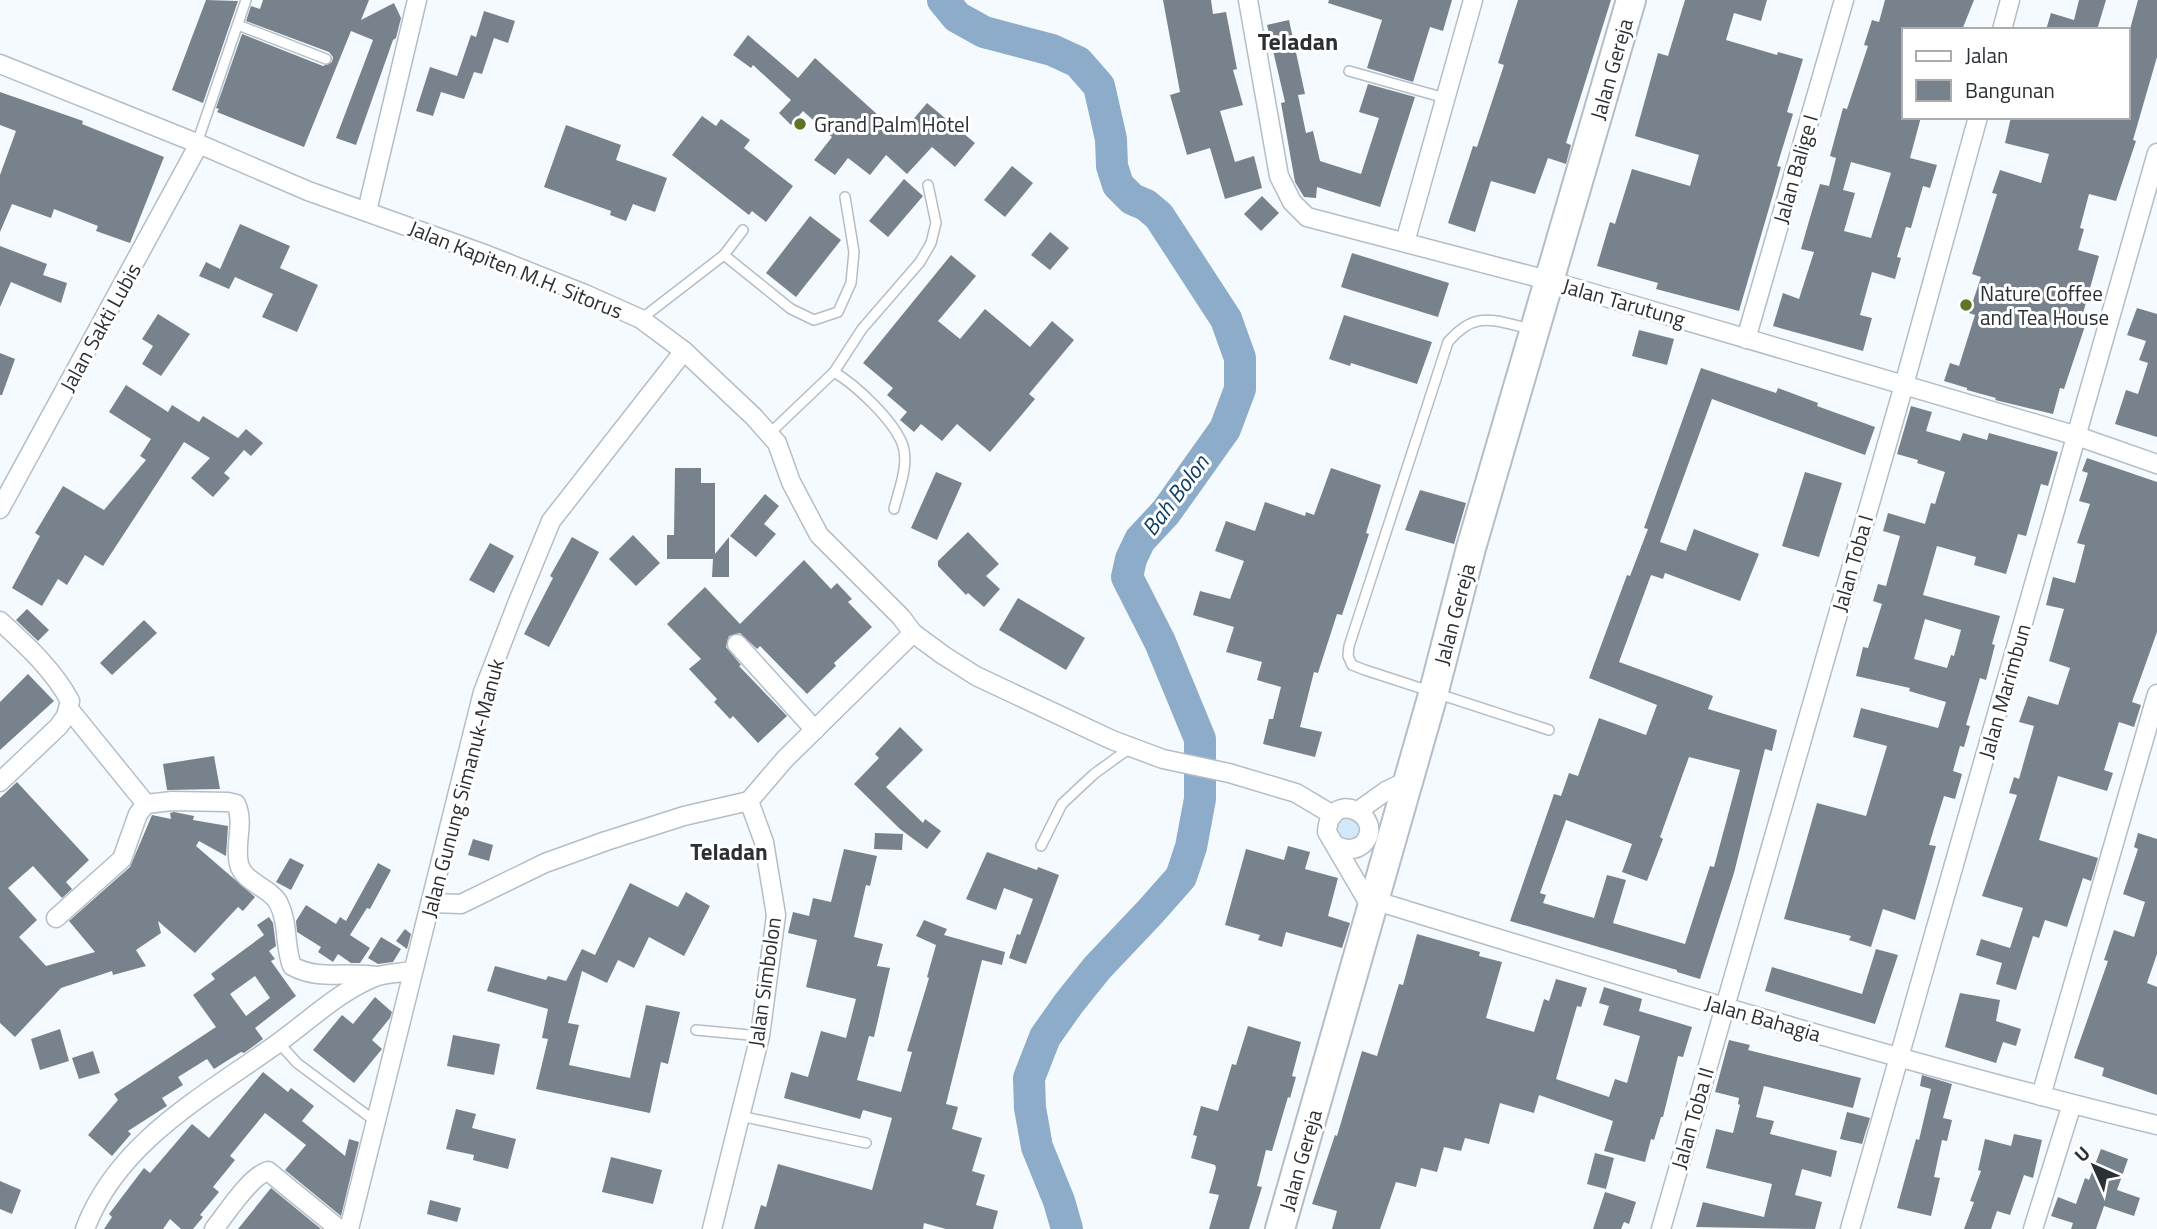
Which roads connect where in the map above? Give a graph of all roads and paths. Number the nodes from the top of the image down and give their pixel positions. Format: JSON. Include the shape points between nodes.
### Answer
{"nodes":[{"id":1,"x":246,"y":0,"type":"edge"},
{"id":2,"x":417,"y":0,"type":"edge"},
{"id":3,"x":1248,"y":0,"type":"edge"},
{"id":4,"x":1473,"y":0,"type":"edge"},
{"id":5,"x":1631,"y":0,"type":"edge"},
{"id":6,"x":1844,"y":0,"type":"edge"},
{"id":7,"x":2010,"y":0,"type":"edge"},
{"id":8,"x":238,"y":25,"type":"junction"},
{"id":9,"x":2003,"y":28,"type":"edge"},
{"id":10,"x":327,"y":59,"type":"dead end"},
{"id":11,"x":0,"y":64,"type":"edge"},
{"id":12,"x":1349,"y":71,"type":"dead end"},
{"id":13,"x":1445,"y":99,"type":"junction"},
{"id":14,"x":1977,"y":119,"type":"edge"},
{"id":15,"x":198,"y":144,"type":"junction"},
{"id":16,"x":2157,"y":153,"type":"edge"},
{"id":17,"x":928,"y":185,"type":"dead end"},
{"id":18,"x":845,"y":197,"type":"dead end"},
{"id":19,"x":367,"y":211,"type":"junction"},
{"id":20,"x":743,"y":230,"type":"dead end"},
{"id":21,"x":1405,"y":242,"type":"junction"},
{"id":22,"x":724,"y":255,"type":"junction"},
{"id":23,"x":1551,"y":281,"type":"junction"},
{"id":24,"x":641,"y":319,"type":"junction"},
{"id":25,"x":1536,"y":331,"type":"junction"},
{"id":26,"x":1746,"y":339,"type":"junction"},
{"id":27,"x":684,"y":351,"type":"junction"},
{"id":28,"x":834,"y":372,"type":"junction"},
{"id":29,"x":1904,"y":385,"type":"junction"},
{"id":30,"x":769,"y":434,"type":"junction"},
{"id":31,"x":2077,"y":436,"type":"junction"},
{"id":32,"x":2157,"y":464,"type":"edge"},
{"id":33,"x":0,"y":509,"type":"edge"},
{"id":34,"x":894,"y":509,"type":"dead end"},
{"id":35,"x":0,"y":621,"type":"edge"},
{"id":36,"x":912,"y":633,"type":"junction"},
{"id":37,"x":737,"y":644,"type":"dead end"},
{"id":38,"x":1434,"y":691,"type":"junction"},
{"id":39,"x":2157,"y":694,"type":"edge"},
{"id":40,"x":69,"y":709,"type":"junction"},
{"id":41,"x":815,"y":730,"type":"junction"},
{"id":42,"x":1549,"y":730,"type":"dead end"},
{"id":43,"x":1131,"y":747,"type":"junction"},
{"id":44,"x":1407,"y":781,"type":"junction"},
{"id":45,"x":0,"y":782,"type":"edge"},
{"id":46,"x":749,"y":802,"type":"junction"},
{"id":47,"x":146,"y":804,"type":"junction"},
{"id":48,"x":1359,"y":811,"type":"junction"},
{"id":49,"x":1333,"y":815,"type":"junction"},
{"id":50,"x":1379,"y":835,"type":"junction"},
{"id":51,"x":1041,"y":846,"type":"dead end"},
{"id":52,"x":1337,"y":846,"type":"junction"},
{"id":53,"x":432,"y":903,"type":"junction"},
{"id":54,"x":1372,"y":904,"type":"junction"},
{"id":55,"x":56,"y":918,"type":"dead end"},
{"id":56,"x":412,"y":971,"type":"junction"},
{"id":57,"x":377,"y":976,"type":"junction"},
{"id":58,"x":1723,"y":1008,"type":"junction"},
{"id":59,"x":696,"y":1030,"type":"dead end"},
{"id":60,"x":760,"y":1036,"type":"junction"},
{"id":61,"x":278,"y":1042,"type":"junction"},
{"id":62,"x":1900,"y":1056,"type":"junction"},
{"id":63,"x":2042,"y":1096,"type":"junction"},
{"id":64,"x":2072,"y":1104,"type":"junction"},
{"id":65,"x":740,"y":1116,"type":"junction"},
{"id":66,"x":375,"y":1121,"type":"junction"},
{"id":67,"x":2157,"y":1125,"type":"edge"},
{"id":68,"x":866,"y":1143,"type":"dead end"},
{"id":69,"x":85,"y":1229,"type":"edge"},
{"id":70,"x":214,"y":1229,"type":"edge"},
{"id":71,"x":339,"y":1229,"type":"edge"},
{"id":72,"x":349,"y":1229,"type":"edge"},
{"id":73,"x":712,"y":1229,"type":"edge"},
{"id":74,"x":1280,"y":1229,"type":"edge"},
{"id":75,"x":1661,"y":1229,"type":"edge"},
{"id":76,"x":1850,"y":1229,"type":"edge"},
{"id":77,"x":2033,"y":1229,"type":"edge"}],
"edges":[{"from":1,"to":8,"type":"lane"},
{"from":2,"to":19,"type":"street"},
{"from":3,"to":21,"type":"street","name":"Jalan Tarutung","via":[[1279,176],[1292,202],[1307,216]]},
{"from":4,"to":13,"type":"street"},
{"from":5,"to":23,"type":"main road","name":"Jalan Gereja"},
{"from":6,"to":26,"type":"street","name":"Jalan Balige I"},
{"from":7,"to":9,"type":"street"},
{"from":8,"to":10,"type":"lane"},
{"from":8,"to":15,"type":"lane"},
{"from":11,"to":15,"type":"street","name":"Jalan Kapiten M.H. Sitorus"},
{"from":12,"to":13,"type":"lane"},
{"from":13,"to":21,"type":"street"},
{"from":14,"to":29,"type":"street","name":"Jalan Toba I"},
{"from":15,"to":19,"type":"street","name":"Jalan Kapiten M.H. Sitorus"},
{"from":15,"to":33,"type":"street","name":"Jalan Sakti Lubis"},
{"from":16,"to":31,"type":"street","name":"Jalan Marimbun"},
{"from":17,"to":28,"type":"lane","via":[[936,223],[931,243]]},
{"from":18,"to":22,"type":"lane","via":[[854,252],[851,283],[838,312],[814,320],[791,309]]},
{"from":19,"to":24,"type":"street","name":"Jalan Kapiten M.H. Sitorus"},
{"from":20,"to":22,"type":"lane"},
{"from":21,"to":23,"type":"street","name":"Jalan Tarutung"},
{"from":22,"to":24,"type":"lane"},
{"from":23,"to":25,"type":"main road","name":"Jalan Gereja"},
{"from":23,"to":26,"type":"street","name":"Jalan Tarutung"},
{"from":24,"to":27,"type":"street","name":"Jalan Kapiten M.H. Sitorus"},
{"from":25,"to":38,"type":"main road","name":"Jalan Gereja"},
{"from":25,"to":38,"type":"lane","via":[[1492,320],[1470,321],[1448,342],[1349,646],[1352,665]]},
{"from":26,"to":29,"type":"street","name":"Jalan Tarutung"},
{"from":27,"to":30,"type":"street","name":"Jalan Kapiten M.H. Sitorus"},
{"from":27,"to":53,"type":"street","name":"Jalan Gunung Simanuk-Manuk","via":[[551,521],[484,692]]},
{"from":28,"to":30,"type":"lane"},
{"from":28,"to":34,"type":"lane","via":[[869,400],[903,444],[904,469]]},
{"from":29,"to":31,"type":"street","name":"Jalan Tarutung"},
{"from":29,"to":58,"type":"street","name":"Jalan Toba I"},
{"from":30,"to":36,"type":"street","name":"Jalan Kapiten M.H. Sitorus","via":[[818,535]]},
{"from":31,"to":32,"type":"street","name":"Jalan Tarutung"},
{"from":31,"to":62,"type":"street","name":"Jalan Marimbun"},
{"from":35,"to":40,"type":"street","via":[[64,688],[71,701]]},
{"from":36,"to":41,"type":"street"},
{"from":36,"to":43,"type":"street","name":"Jalan Kapiten M.H. Sitorus","via":[[976,676]]},
{"from":37,"to":41,"type":"street"},
{"from":38,"to":42,"type":"lane"},
{"from":38,"to":44,"type":"main road","name":"Jalan Gereja"},
{"from":39,"to":63,"type":"street"},
{"from":40,"to":45,"type":"street","via":[[59,726]]},
{"from":40,"to":47,"type":"street"},
{"from":41,"to":46,"type":"street"},
{"from":43,"to":49,"type":"street","name":"Jalan Kapiten M.H. Sitorus","via":[[1296,793]]},
{"from":43,"to":51,"type":"lane","via":[[1062,804]]},
{"from":44,"to":48,"type":"street"},
{"from":44,"to":50,"type":"main road","name":"Jalan Gereja"},
{"from":46,"to":53,"type":"street","via":[[684,816],[606,841],[545,863],[461,904]]},
{"from":46,"to":60,"type":"street","name":"Jalan Simbolon","via":[[764,842],[775,915]]},
{"from":47,"to":55,"type":"street","via":[[122,859]]},
{"from":47,"to":57,"type":"street","via":[[236,804],[239,865],[274,896],[285,919],[292,966],[328,976]]},
{"from":48,"to":49,"type":"street","via":[[1350,808]]},
{"from":48,"to":50,"type":"street"},
{"from":49,"to":52,"type":"street","via":[[1327,832]]},
{"from":50,"to":52,"type":"street","via":[[1355,849]]},
{"from":50,"to":54,"type":"main road","name":"Jalan Gereja"},
{"from":52,"to":54,"type":"street"},
{"from":53,"to":56,"type":"street","name":"Jalan Gunung Simanuk-Manuk"},
{"from":54,"to":58,"type":"street","name":"Jalan Bahagia"},
{"from":54,"to":74,"type":"main road","name":"Jalan Gereja"},
{"from":56,"to":57,"type":"street"},
{"from":56,"to":66,"type":"street","name":"Jalan Gunung Simanuk-Manuk"},
{"from":57,"to":61,"type":"street","via":[[347,991]]},
{"from":58,"to":62,"type":"street","name":"Jalan Bahagia"},
{"from":58,"to":75,"type":"street","name":"Jalan Toba II"},
{"from":59,"to":60,"type":"lane"},
{"from":60,"to":65,"type":"street","name":"Jalan Simbolon"},
{"from":61,"to":66,"type":"lane","via":[[297,1063]]},
{"from":61,"to":69,"type":"street","via":[[154,1134],[112,1176]]},
{"from":62,"to":63,"type":"street","name":"Jalan Bahagia"},
{"from":62,"to":76,"type":"street","name":"Jalan Marimbun"},
{"from":63,"to":64,"type":"street","name":"Jalan Bahagia"},
{"from":64,"to":67,"type":"street","name":"Jalan Bahagia"},
{"from":64,"to":77,"type":"street"},
{"from":65,"to":68,"type":"lane"},
{"from":65,"to":73,"type":"street","name":"Jalan Simbolon"},
{"from":66,"to":72,"type":"street","name":"Jalan Gunung Simanuk-Manuk"},
{"from":70,"to":71,"type":"street","via":[[251,1183],[268,1171]]}]}
